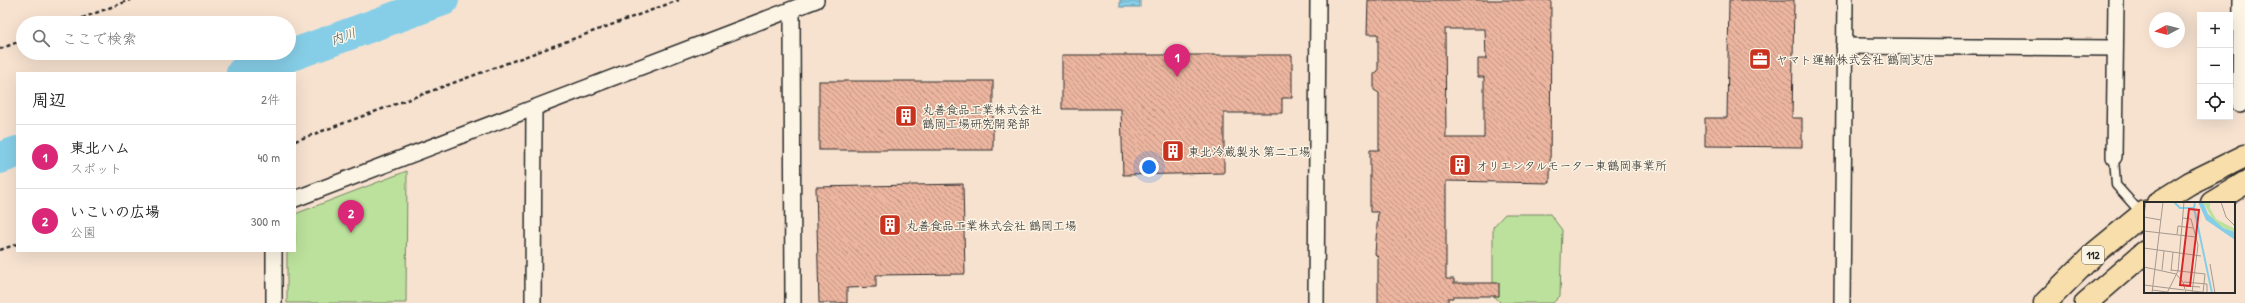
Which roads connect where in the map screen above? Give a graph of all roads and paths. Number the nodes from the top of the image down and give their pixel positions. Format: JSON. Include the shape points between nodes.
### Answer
{"nodes":[{"id":1,"x":130,"y":0,"type":"edge"},
{"id":2,"x":679,"y":0,"type":"edge"},
{"id":3,"x":816,"y":0,"type":"edge"},
{"id":4,"x":1318,"y":0,"type":"edge"},
{"id":5,"x":1845,"y":0,"type":"edge"},
{"id":6,"x":2116,"y":0,"type":"edge"},
{"id":7,"x":2241,"y":0,"type":"edge"},
{"id":8,"x":792,"y":10,"type":"junction"},
{"id":9,"x":88,"y":16,"type":"edge"},
{"id":10,"x":16,"y":43,"type":"edge"},
{"id":11,"x":1844,"y":46,"type":"junction"},
{"id":12,"x":2116,"y":48,"type":"junction"},
{"id":13,"x":0,"y":49,"type":"edge"},
{"id":14,"x":2240,"y":105,"type":"dead end"},
{"id":15,"x":534,"y":108,"type":"junction"},
{"id":16,"x":296,"y":141,"type":"edge"},
{"id":17,"x":2245,"y":156,"type":"edge"},
{"id":18,"x":2114,"y":157,"type":"joint"},
{"id":19,"x":2245,"y":183,"type":"edge"},
{"id":20,"x":296,"y":199,"type":"edge"},
{"id":21,"x":2160,"y":202,"type":"edge"},
{"id":22,"x":2214,"y":202,"type":"edge"},
{"id":23,"x":2144,"y":207,"type":"edge"},
{"id":24,"x":2144,"y":213,"type":"edge"},
{"id":25,"x":16,"y":244,"type":"edge"},
{"id":26,"x":0,"y":250,"type":"edge"},
{"id":27,"x":274,"y":252,"type":"edge"},
{"id":28,"x":2144,"y":253,"type":"edge"},
{"id":29,"x":274,"y":303,"type":"edge"},
{"id":30,"x":533,"y":303,"type":"edge"},
{"id":31,"x":793,"y":303,"type":"edge"},
{"id":32,"x":1316,"y":303,"type":"edge"},
{"id":33,"x":1842,"y":303,"type":"edge"},
{"id":34,"x":2045,"y":303,"type":"edge"},
{"id":35,"x":2086,"y":303,"type":"edge"}],
"edges":[{"from":1,"to":9,"type":"path"},
{"from":2,"to":16,"type":"path"},
{"from":3,"to":8,"type":"street"},
{"from":4,"to":32,"type":"street"},
{"from":5,"to":11,"type":"street"},
{"from":6,"to":12,"type":"street"},
{"from":7,"to":14,"type":"street"},
{"from":8,"to":15,"type":"street"},
{"from":8,"to":31,"type":"street"},
{"from":10,"to":13,"type":"path"},
{"from":11,"to":12,"type":"street"},
{"from":11,"to":33,"type":"street"},
{"from":12,"to":18,"type":"street"},
{"from":15,"to":20,"type":"street"},
{"from":15,"to":30,"type":"street"},
{"from":17,"to":21,"type":"highway","number":"112","via":[[2190,182]]},
{"from":18,"to":23,"type":"lane","via":[[2116,185]]},
{"from":19,"to":22,"type":"highway"},
{"from":24,"to":34,"type":"highway","number":"112","via":[[2095,253]]},
{"from":25,"to":26,"type":"path"},
{"from":27,"to":29,"type":"street"},
{"from":28,"to":35,"type":"highway","number":"112"}]}
